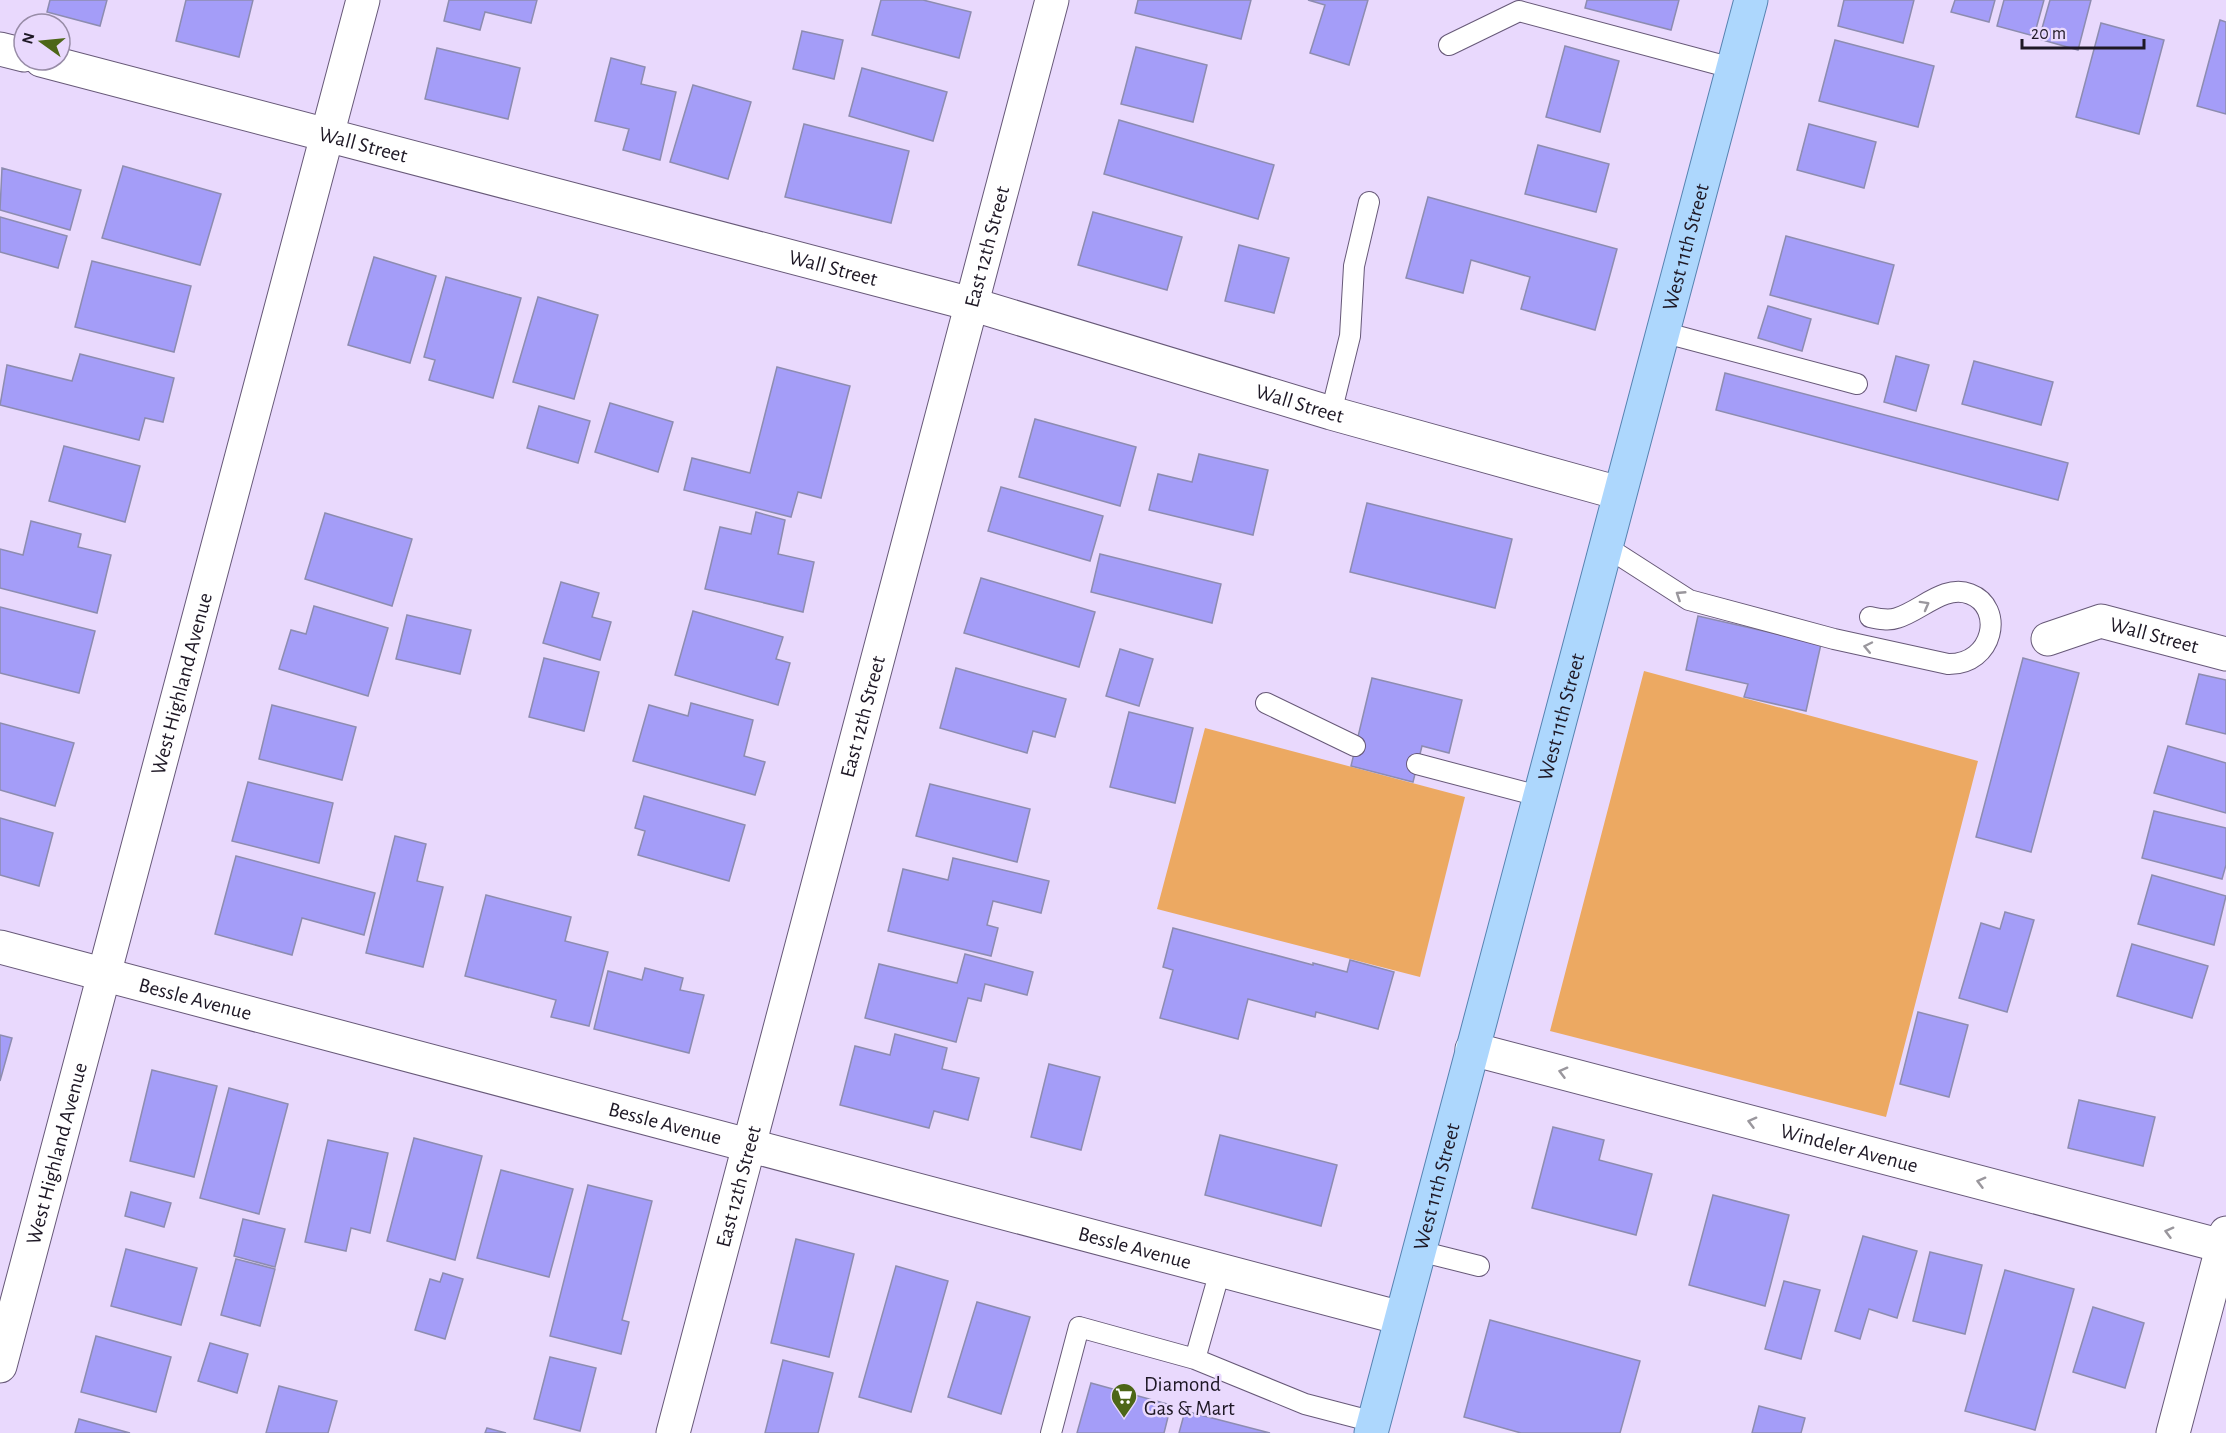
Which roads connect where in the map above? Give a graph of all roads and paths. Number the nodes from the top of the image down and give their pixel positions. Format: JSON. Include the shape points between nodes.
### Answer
{"nodes":[{"id":1,"x":363,"y":0,"type":"edge"},
{"id":2,"x":1052,"y":0,"type":"edge"},
{"id":3,"x":1750,"y":0,"type":"edge"},
{"id":4,"x":1449,"y":45,"type":"dead end"},
{"id":5,"x":72,"y":68,"type":"edge"},
{"id":6,"x":1732,"y":68,"type":"junction"},
{"id":7,"x":326,"y":135,"type":"junction"},
{"id":8,"x":1369,"y":202,"type":"dead end"},
{"id":9,"x":970,"y":304,"type":"junction"},
{"id":10,"x":1662,"y":332,"type":"junction"},
{"id":11,"x":1857,"y":384,"type":"dead end"},
{"id":12,"x":1331,"y":413,"type":"junction"},
{"id":13,"x":1619,"y":493,"type":"junction"},
{"id":14,"x":1605,"y":546,"type":"junction"},
{"id":15,"x":1870,"y":617,"type":"dead end"},
{"id":16,"x":2048,"y":639,"type":"dead end"},
{"id":17,"x":2226,"y":654,"type":"edge"},
{"id":18,"x":1266,"y":704,"type":"dead end"},
{"id":19,"x":1355,"y":746,"type":"dead end"},
{"id":20,"x":1417,"y":764,"type":"dead end"},
{"id":21,"x":1539,"y":796,"type":"junction"},
{"id":22,"x":0,"y":947,"type":"edge"},
{"id":23,"x":105,"y":974,"type":"junction"},
{"id":24,"x":1472,"y":1049,"type":"junction"},
{"id":25,"x":751,"y":1146,"type":"junction"},
{"id":26,"x":2225,"y":1242,"type":"edge"},
{"id":27,"x":1419,"y":1251,"type":"junction"},
{"id":28,"x":1479,"y":1266,"type":"dead end"},
{"id":29,"x":1220,"y":1271,"type":"junction"},
{"id":30,"x":1401,"y":1318,"type":"junction"},
{"id":31,"x":1196,"y":1359,"type":"junction"},
{"id":32,"x":0,"y":1366,"type":"edge"},
{"id":33,"x":1372,"y":1428,"type":"edge"},
{"id":34,"x":673,"y":1433,"type":"edge"},
{"id":35,"x":1051,"y":1433,"type":"edge"},
{"id":36,"x":2173,"y":1433,"type":"edge"}],
"edges":[{"from":1,"to":7,"type":"street","name":"West Highland Avenue"},
{"from":2,"to":9,"type":"street","name":"East 12th Street"},
{"from":3,"to":6,"type":"main road","name":"West 11th Street"},
{"from":4,"to":6,"type":"lane","via":[[1519,11]]},
{"from":5,"to":7,"type":"street","name":"Wall Street"},
{"from":6,"to":10,"type":"main road","name":"West 11th Street"},
{"from":7,"to":9,"type":"street","name":"Wall Street"},
{"from":7,"to":23,"type":"street","name":"West Highland Avenue"},
{"from":8,"to":12,"type":"lane","via":[[1354,266],[1350,336]]},
{"from":9,"to":12,"type":"street","name":"Wall Street"},
{"from":9,"to":25,"type":"street","name":"East 12th Street"},
{"from":10,"to":11,"type":"lane"},
{"from":10,"to":13,"type":"main road","name":"West 11th Street"},
{"from":12,"to":13,"type":"street","name":"Wall Street"},
{"from":13,"to":14,"type":"main road","name":"West 11th Street"},
{"from":15,"to":14,"type":"lane","one_way":true,"via":[[1896,619],[1946,593],[1961,591],[1972,594],[1987,608],[1990,625],[1987,644],[1977,657],[1961,664],[1948,664],[1834,639],[1689,600]]},
{"from":14,"to":21,"type":"main road","name":"West 11th Street"},
{"from":16,"to":17,"type":"street","name":"Wall Street","via":[[2102,621]]},
{"from":18,"to":19,"type":"lane"},
{"from":20,"to":21,"type":"lane"},
{"from":21,"to":24,"type":"main road","name":"West 11th Street"},
{"from":22,"to":23,"type":"street","name":"Bessle Avenue"},
{"from":23,"to":25,"type":"street","name":"Bessle Avenue"},
{"from":23,"to":32,"type":"street","name":"West Highland Avenue"},
{"from":26,"to":24,"type":"street","name":"Windeler Avenue","one_way":true},
{"from":24,"to":27,"type":"main road","name":"West 11th Street"},
{"from":25,"to":29,"type":"street","name":"Bessle Avenue"},
{"from":25,"to":34,"type":"street","name":"East 12th Street"},
{"from":26,"to":36,"type":"street"},
{"from":27,"to":28,"type":"lane"},
{"from":27,"to":30,"type":"main road","name":"West 11th Street"},
{"from":29,"to":30,"type":"street","name":"Bessle Avenue"},
{"from":29,"to":31,"type":"lane"},
{"from":30,"to":33,"type":"main road","name":"West 11th Street"},
{"from":31,"to":33,"type":"lane"},
{"from":31,"to":35,"type":"lane","via":[[1079,1327]]}]}
